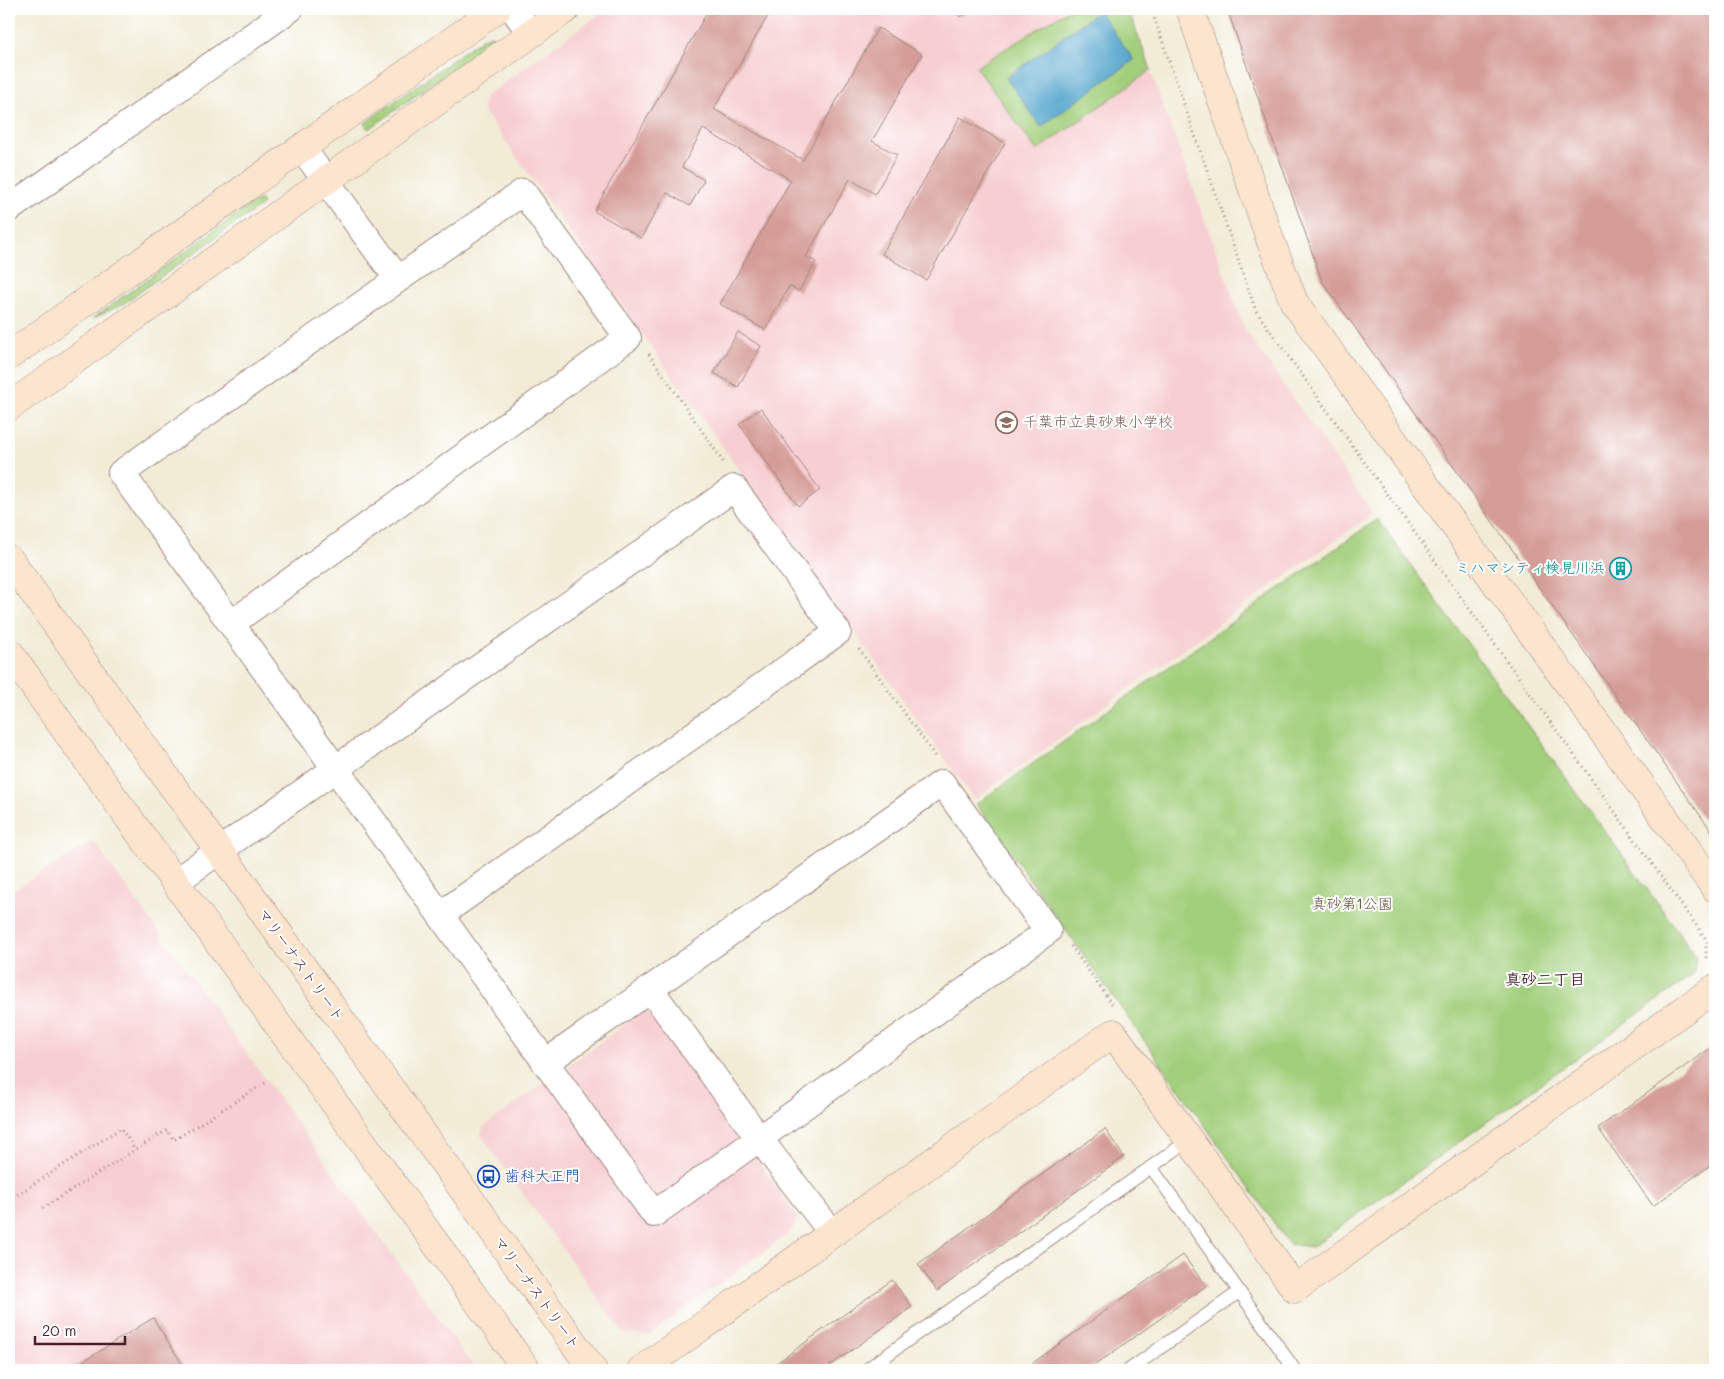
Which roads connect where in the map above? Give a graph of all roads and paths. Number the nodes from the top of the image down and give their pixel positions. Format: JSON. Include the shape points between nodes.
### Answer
{"nodes":[{"id":1,"x":290,"y":9,"type":"edge"},
{"id":2,"x":497,"y":9,"type":"edge"},
{"id":3,"x":513,"y":9,"type":"edge"},
{"id":4,"x":566,"y":9,"type":"edge"},
{"id":5,"x":1151,"y":9,"type":"edge"},
{"id":6,"x":1190,"y":9,"type":"edge"},
{"id":7,"x":530,"y":34,"type":"junction"},
{"id":8,"x":302,"y":148,"type":"junction"},
{"id":9,"x":325,"y":180,"type":"junction"},
{"id":10,"x":9,"y":209,"type":"edge"},
{"id":11,"x":397,"y":278,"type":"junction"},
{"id":12,"x":628,"y":338,"type":"junction"},
{"id":13,"x":9,"y":356,"type":"edge"},
{"id":14,"x":9,"y":407,"type":"edge"},
{"id":15,"x":734,"y":488,"type":"junction"},
{"id":16,"x":9,"y":559,"type":"edge"},
{"id":17,"x":232,"y":623,"type":"junction"},
{"id":18,"x":838,"y":632,"type":"junction"},
{"id":19,"x":9,"y":652,"type":"edge"},
{"id":20,"x":337,"y":768,"type":"junction"},
{"id":21,"x":942,"y":783,"type":"junction"},
{"id":22,"x":219,"y":850,"type":"junction"},
{"id":23,"x":175,"y":882,"type":"junction"},
{"id":24,"x":1715,"y":888,"type":"edge"},
{"id":25,"x":440,"y":915,"type":"junction"},
{"id":26,"x":1048,"y":931,"type":"junction"},
{"id":27,"x":1705,"y":962,"type":"dead end"},
{"id":28,"x":1715,"y":988,"type":"edge"},
{"id":29,"x":651,"y":990,"type":"junction"},
{"id":30,"x":1104,"y":1010,"type":"dead end"},
{"id":31,"x":545,"y":1063,"type":"junction"},
{"id":32,"x":265,"y":1083,"type":"dead end"},
{"id":33,"x":758,"y":1137,"type":"junction"},
{"id":34,"x":1189,"y":1140,"type":"junction"},
{"id":35,"x":136,"y":1150,"type":"junction"},
{"id":36,"x":1151,"y":1167,"type":"junction"},
{"id":37,"x":9,"y":1200,"type":"edge"},
{"id":38,"x":44,"y":1208,"type":"dead end"},
{"id":39,"x":832,"y":1233,"type":"junction"},
{"id":40,"x":1239,"y":1292,"type":"junction"},
{"id":41,"x":527,"y":1370,"type":"edge"},
{"id":42,"x":593,"y":1370,"type":"edge"},
{"id":43,"x":641,"y":1370,"type":"edge"},
{"id":44,"x":866,"y":1370,"type":"edge"},
{"id":45,"x":1129,"y":1370,"type":"edge"},
{"id":46,"x":1295,"y":1370,"type":"edge"}],
"edges":[{"from":1,"to":10,"type":"street"},
{"from":2,"to":8,"type":"street"},
{"from":3,"to":7,"type":"street"},
{"from":4,"to":7,"type":"street"},
{"from":5,"to":27,"type":"path","via":[[1256,311],[1706,939],[1708,954]]},
{"from":6,"to":24,"type":"street","via":[[1294,302]]},
{"from":7,"to":9,"type":"street"},
{"from":8,"to":9,"type":"street"},
{"from":8,"to":13,"type":"street"},
{"from":9,"to":11,"type":"street"},
{"from":9,"to":14,"type":"street"},
{"from":11,"to":12,"type":"street","via":[[523,192]]},
{"from":11,"to":17,"type":"street","via":[[121,473]]},
{"from":12,"to":15,"type":"path","via":[[646,350],[725,465]]},
{"from":12,"to":17,"type":"street"},
{"from":15,"to":18,"type":"street"},
{"from":15,"to":20,"type":"street"},
{"from":16,"to":22,"type":"street","name":"マリーナストリート"},
{"from":17,"to":20,"type":"street"},
{"from":18,"to":21,"type":"path","via":[[854,642],[939,762]]},
{"from":18,"to":25,"type":"street"},
{"from":19,"to":23,"type":"street"},
{"from":20,"to":22,"type":"street"},
{"from":20,"to":25,"type":"street"},
{"from":21,"to":26,"type":"street"},
{"from":21,"to":29,"type":"street"},
{"from":22,"to":23,"type":"street"},
{"from":22,"to":42,"type":"street","name":"マリーナストリート"},
{"from":23,"to":41,"type":"street"},
{"from":25,"to":31,"type":"street"},
{"from":26,"to":30,"type":"path","via":[[1066,938],[1114,1004]]},
{"from":26,"to":33,"type":"street"},
{"from":28,"to":34,"type":"street","via":[[1295,1289]]},
{"from":29,"to":31,"type":"street"},
{"from":29,"to":33,"type":"street"},
{"from":31,"to":33,"type":"street","via":[[654,1214]]},
{"from":32,"to":35,"type":"path","via":[[174,1140],[167,1130]]},
{"from":33,"to":39,"type":"street"},
{"from":34,"to":36,"type":"lane"},
{"from":34,"to":39,"type":"street","via":[[1114,1033]]},
{"from":35,"to":37,"type":"path","via":[[121,1128]]},
{"from":35,"to":38,"type":"path"},
{"from":36,"to":40,"type":"lane"},
{"from":36,"to":44,"type":"lane"},
{"from":39,"to":43,"type":"street"},
{"from":40,"to":45,"type":"lane"},
{"from":40,"to":46,"type":"lane"}]}
